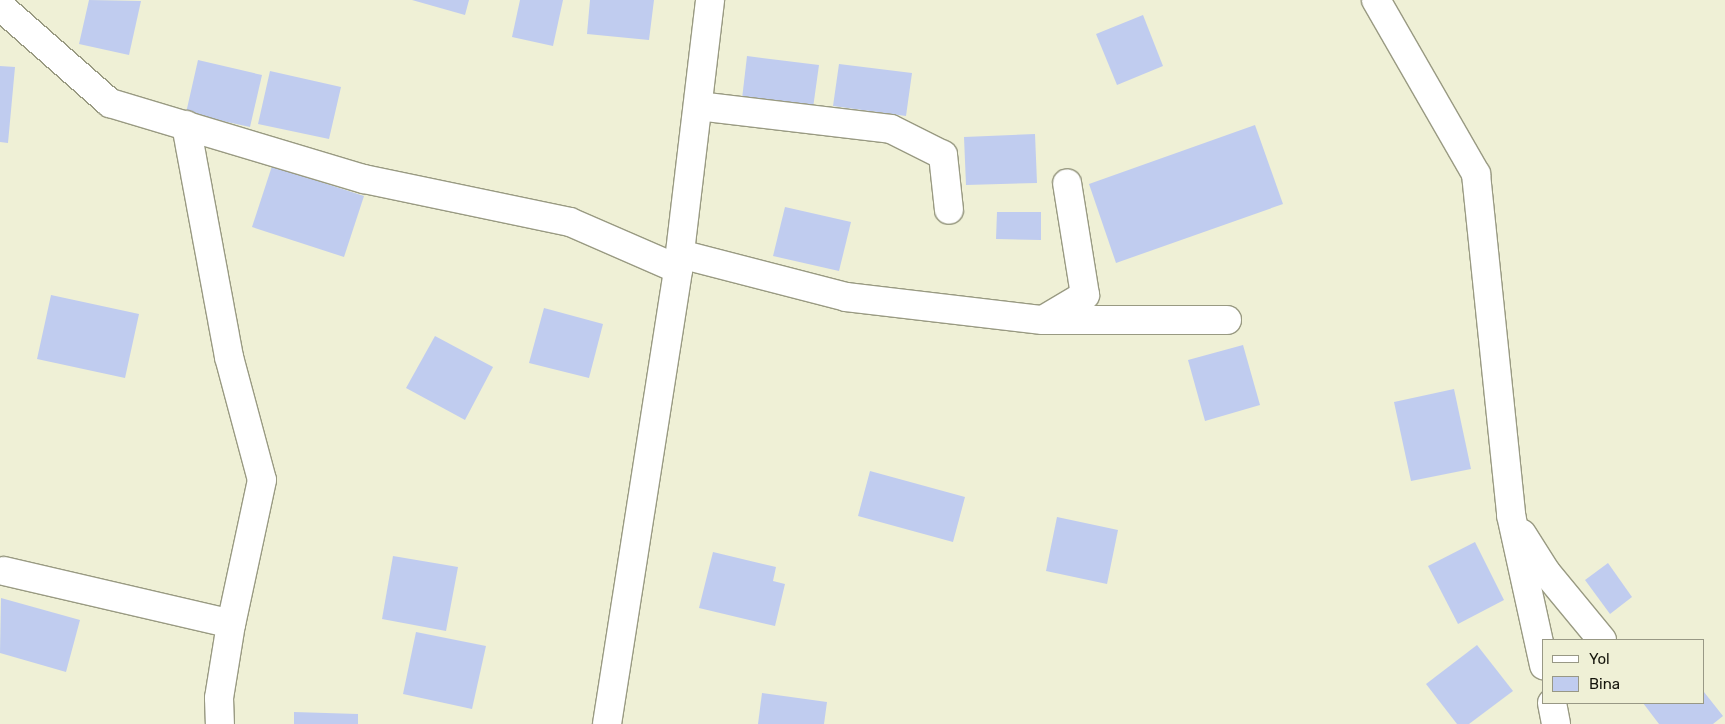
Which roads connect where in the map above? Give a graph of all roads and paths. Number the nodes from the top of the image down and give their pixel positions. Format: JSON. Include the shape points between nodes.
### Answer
{"nodes":[{"id":1,"x":710,"y":0,"type":"edge"},
{"id":2,"x":1376,"y":0,"type":"edge"},
{"id":3,"x":3,"y":5,"type":"edge"},
{"id":4,"x":698,"y":106,"type":"junction"},
{"id":5,"x":186,"y":125,"type":"junction"},
{"id":6,"x":1067,"y":183,"type":"dead end"},
{"id":7,"x":949,"y":210,"type":"dead end"},
{"id":8,"x":679,"y":262,"type":"junction"},
{"id":9,"x":1043,"y":320,"type":"junction"},
{"id":10,"x":1227,"y":320,"type":"dead end"},
{"id":11,"x":1511,"y":516,"type":"junction"},
{"id":12,"x":4,"y":571,"type":"dead end"},
{"id":13,"x":231,"y":624,"type":"junction"},
{"id":14,"x":1601,"y":639,"type":"edge"},
{"id":15,"x":1542,"y":655,"type":"edge"},
{"id":16,"x":1552,"y":704,"type":"edge"},
{"id":17,"x":220,"y":724,"type":"edge"},
{"id":18,"x":607,"y":724,"type":"edge"},
{"id":19,"x":1556,"y":724,"type":"edge"}],
"edges":[{"from":1,"to":4,"type":"street"},
{"from":2,"to":11,"type":"street","via":[[1476,174]]},
{"from":3,"to":5,"type":"street","via":[[110,102]]},
{"from":4,"to":7,"type":"street","via":[[892,129],[943,155]]},
{"from":4,"to":8,"type":"street"},
{"from":5,"to":8,"type":"street","via":[[364,179],[570,222]]},
{"from":5,"to":13,"type":"street","via":[[229,357],[262,480]]},
{"from":6,"to":9,"type":"street","via":[[1085,295]]},
{"from":8,"to":9,"type":"street","via":[[846,297]]},
{"from":8,"to":18,"type":"street"},
{"from":9,"to":10,"type":"street"},
{"from":11,"to":14,"type":"street","via":[[1546,572]]},
{"from":11,"to":15,"type":"street"},
{"from":12,"to":13,"type":"street"},
{"from":13,"to":17,"type":"street","via":[[219,698]]},
{"from":16,"to":19,"type":"street"}]}
